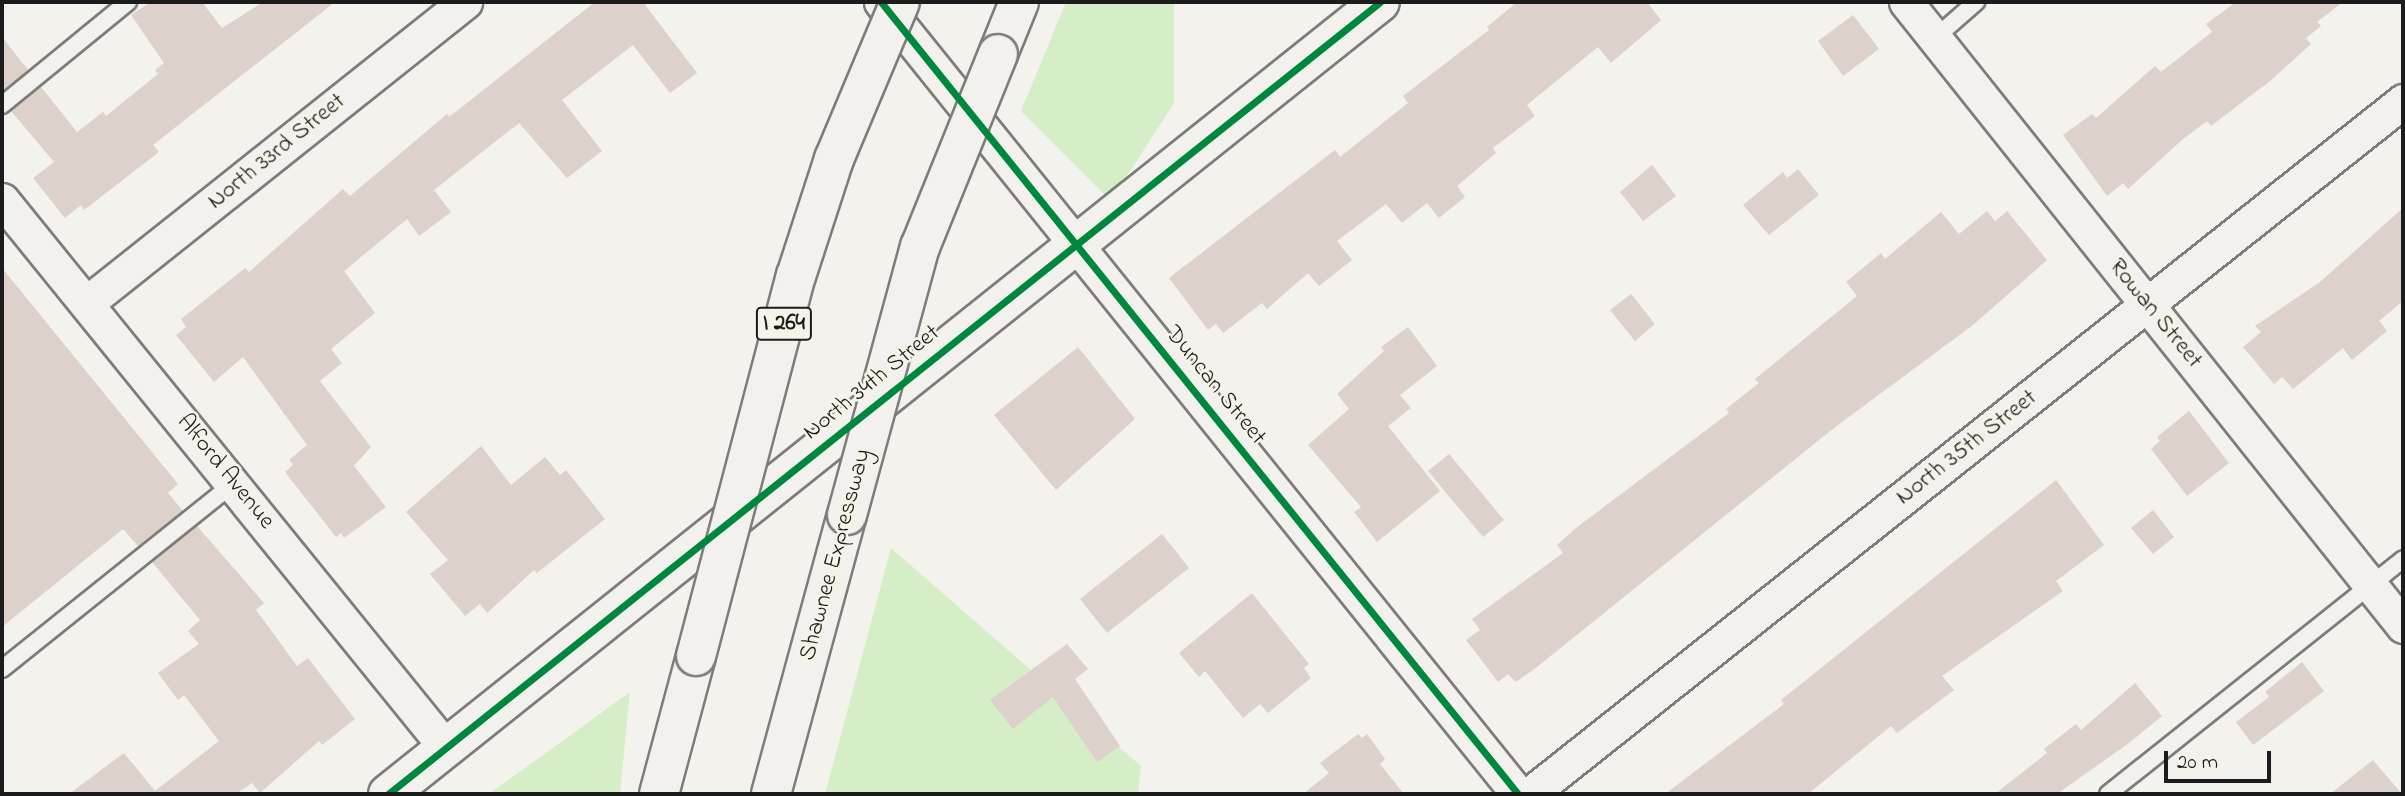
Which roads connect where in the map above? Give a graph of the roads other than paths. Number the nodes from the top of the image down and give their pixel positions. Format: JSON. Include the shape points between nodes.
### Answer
{"nodes":[{"id":1,"x":128,"y":2,"type":"edge"},
{"id":2,"x":465,"y":2,"type":"edge"},
{"id":3,"x":881,"y":2,"type":"edge"},
{"id":4,"x":900,"y":2,"type":"edge"},
{"id":5,"x":1019,"y":2,"type":"edge"},
{"id":6,"x":1380,"y":2,"type":"edge"},
{"id":7,"x":1906,"y":2,"type":"edge"},
{"id":8,"x":1976,"y":2,"type":"edge"},
{"id":9,"x":1935,"y":38,"type":"junction"},
{"id":10,"x":2403,"y":101,"type":"edge"},
{"id":11,"x":2,"y":106,"type":"edge"},
{"id":12,"x":2,"y":200,"type":"edge"},
{"id":13,"x":1076,"y":244,"type":"junction"},
{"id":14,"x":88,"y":302,"type":"junction"},
{"id":15,"x":2148,"y":304,"type":"junction"},
{"id":16,"x":234,"y":483,"type":"junction"},
{"id":17,"x":2403,"y":559,"type":"edge"},
{"id":18,"x":2370,"y":585,"type":"junction"},
{"id":19,"x":2403,"y":626,"type":"edge"},
{"id":20,"x":2,"y":669,"type":"edge"},
{"id":21,"x":446,"y":748,"type":"junction"},
{"id":22,"x":388,"y":794,"type":"edge"},
{"id":23,"x":659,"y":794,"type":"edge"},
{"id":24,"x":771,"y":794,"type":"edge"},
{"id":25,"x":1518,"y":794,"type":"edge"},
{"id":26,"x":1530,"y":794,"type":"edge"},
{"id":27,"x":2108,"y":794,"type":"edge"}],
"edges":[{"from":1,"to":11,"type":"lane"},
{"from":2,"to":14,"type":"street","name":"North 33rd Street"},
{"from":3,"to":13,"type":"street","name":"Duncan Street"},
{"from":4,"to":23,"type":"main road","number":"I 264","bridge":true,"via":[[834,159],[796,276]]},
{"from":5,"to":24,"type":"main road","name":"Shawnee Expressway","bridge":true,"via":[[920,247]]},
{"from":6,"to":13,"type":"main road","name":"North 34th Street"},
{"from":7,"to":9,"type":"street","name":"Rowan Street"},
{"from":8,"to":9,"type":"lane"},
{"from":9,"to":15,"type":"street","name":"Rowan Street"},
{"from":10,"to":15,"type":"street","name":"North 35th Street"},
{"from":12,"to":14,"type":"street","name":"Alford Avenue"},
{"from":13,"to":21,"type":"main road","name":"North 34th Street"},
{"from":13,"to":25,"type":"street","name":"Duncan Street"},
{"from":14,"to":16,"type":"street","name":"Alford Avenue"},
{"from":15,"to":18,"type":"street","name":"Rowan Street"},
{"from":15,"to":26,"type":"street","name":"North 35th Street"},
{"from":16,"to":20,"type":"lane"},
{"from":16,"to":21,"type":"street","name":"Alford Avenue"},
{"from":17,"to":18,"type":"lane"},
{"from":18,"to":19,"type":"street","name":"Rowan Street"},
{"from":18,"to":27,"type":"lane"},
{"from":21,"to":22,"type":"main road","name":"North 34th Street"}]}
